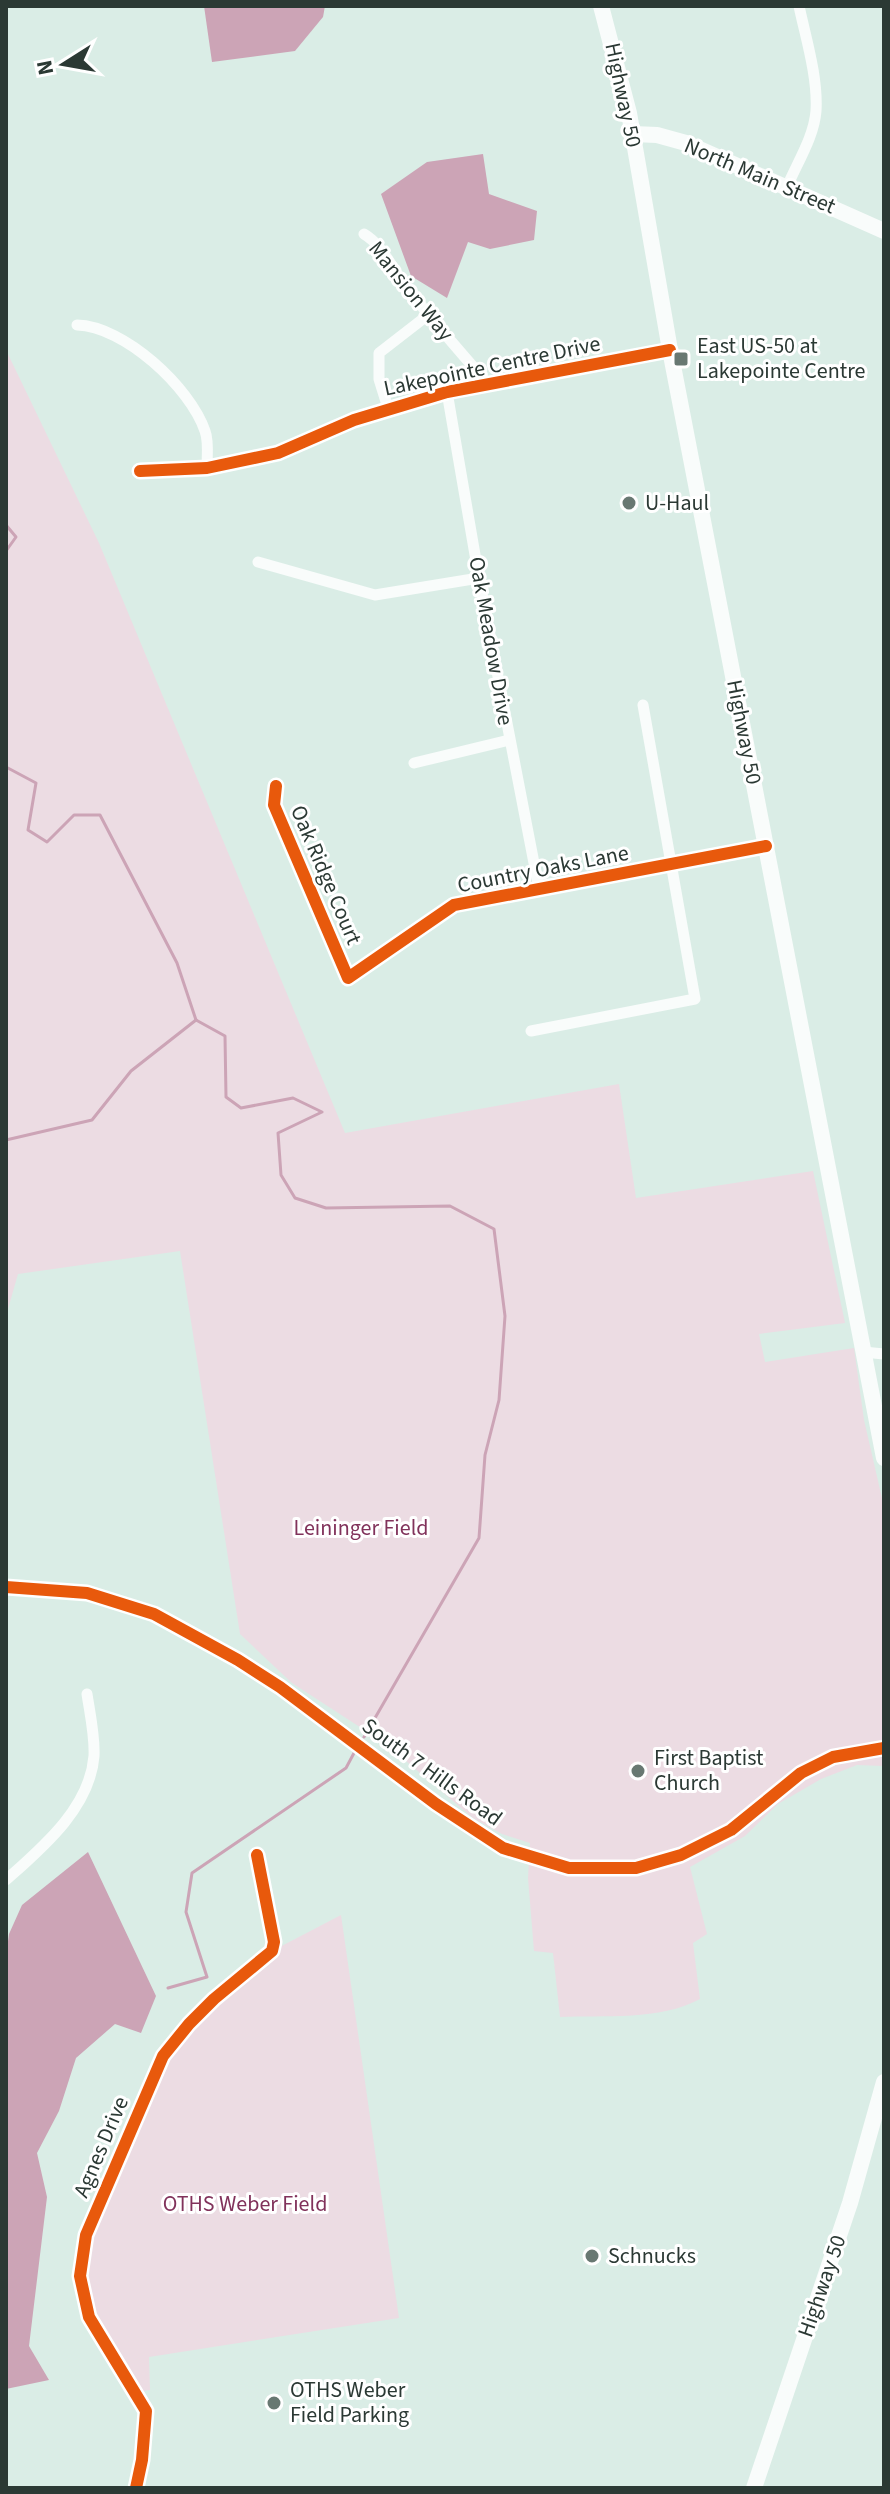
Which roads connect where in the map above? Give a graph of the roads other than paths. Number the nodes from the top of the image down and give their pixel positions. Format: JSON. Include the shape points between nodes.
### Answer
{"nodes":[{"id":1,"x":601,"y":6,"type":"edge"},
{"id":2,"x":799,"y":6,"type":"edge"},
{"id":3,"x":633,"y":134,"type":"junction"},
{"id":4,"x":787,"y":187,"type":"junction"},
{"id":5,"x":884,"y":231,"type":"edge"},
{"id":6,"x":364,"y":234,"type":"dead end"},
{"id":7,"x":428,"y":315,"type":"junction"},
{"id":8,"x":77,"y":325,"type":"dead end"},
{"id":9,"x":670,"y":350,"type":"junction"},
{"id":10,"x":489,"y":385,"type":"junction"},
{"id":11,"x":447,"y":392,"type":"junction"},
{"id":12,"x":388,"y":408,"type":"junction"},
{"id":13,"x":207,"y":468,"type":"junction"},
{"id":14,"x":140,"y":471,"type":"dead end"},
{"id":15,"x":258,"y":562,"type":"dead end"},
{"id":16,"x":479,"y":578,"type":"junction"},
{"id":17,"x":643,"y":705,"type":"dead end"},
{"id":18,"x":509,"y":740,"type":"junction"},
{"id":19,"x":414,"y":763,"type":"dead end"},
{"id":20,"x":276,"y":786,"type":"dead end"},
{"id":21,"x":766,"y":846,"type":"junction"},
{"id":22,"x":671,"y":865,"type":"junction"},
{"id":23,"x":539,"y":889,"type":"junction"},
{"id":24,"x":348,"y":978,"type":"joint"},
{"id":25,"x":531,"y":1031,"type":"dead end"},
{"id":26,"x":877,"y":1351,"type":"edge"},
{"id":27,"x":884,"y":1458,"type":"edge"},
{"id":28,"x":6,"y":1587,"type":"edge"},
{"id":29,"x":87,"y":1694,"type":"dead end"},
{"id":30,"x":884,"y":1748,"type":"edge"},
{"id":31,"x":257,"y":1855,"type":"dead end"},
{"id":32,"x":6,"y":1880,"type":"edge"},
{"id":33,"x":884,"y":2082,"type":"edge"},
{"id":34,"x":136,"y":2488,"type":"edge"},
{"id":35,"x":754,"y":2488,"type":"edge"}],
"edges":[{"from":1,"to":3,"type":"main road","name":"Highway 50"},
{"from":2,"to":4,"type":"street","via":[[816,113]]},
{"from":3,"to":4,"type":"main road","name":"North Main Street","via":[[686,143]]},
{"from":3,"to":9,"type":"main road","name":"Highway 50"},
{"from":4,"to":5,"type":"main road","name":"North Main Street"},
{"from":6,"to":7,"type":"street","name":"Mansion Way","via":[[376,241]]},
{"from":7,"to":10,"type":"street","name":"Mansion Way"},
{"from":7,"to":12,"type":"street","via":[[379,353],[379,379]]},
{"from":8,"to":13,"type":"street","via":[[113,333],[184,394],[206,433]]},
{"from":9,"to":10,"type":"street","name":"Lakepointe Centre Drive"},
{"from":9,"to":21,"type":"main road","name":"Highway 50"},
{"from":10,"to":11,"type":"street","name":"Lakepointe Centre Drive"},
{"from":11,"to":12,"type":"street","name":"Lakepointe Centre Drive"},
{"from":11,"to":16,"type":"street","name":"Oak Meadow Drive"},
{"from":12,"to":13,"type":"street","name":"Lakepointe Centre Drive","via":[[278,453]]},
{"from":13,"to":14,"type":"street","name":"Lakepointe Centre Drive"},
{"from":15,"to":16,"type":"street","via":[[375,595]]},
{"from":16,"to":18,"type":"street","name":"Oak Meadow Drive"},
{"from":17,"to":22,"type":"street"},
{"from":18,"to":19,"type":"street"},
{"from":18,"to":23,"type":"street","name":"Oak Meadow Drive"},
{"from":20,"to":24,"type":"street","name":"Oak Ridge Court","via":[[274,805]]},
{"from":21,"to":22,"type":"street","name":"Country Oaks Lane"},
{"from":21,"to":26,"type":"main road","name":"Highway 50"},
{"from":22,"to":23,"type":"street","name":"Country Oaks Lane"},
{"from":22,"to":25,"type":"street","via":[[695,999]]},
{"from":23,"to":24,"type":"street","name":"Country Oaks Lane","via":[[454,905]]},
{"from":26,"to":27,"type":"main road","name":"Highway 50"},
{"from":28,"to":30,"type":"street","name":"South 7 Hills Road","via":[[87,1593],[154,1614],[280,1687],[503,1848],[569,1868],[636,1868],[681,1855],[731,1830],[801,1773],[833,1757]]},
{"from":29,"to":32,"type":"street","via":[[94,1754],[85,1791],[42,1848]]},
{"from":31,"to":34,"type":"street","name":"Agnes Drive","via":[[272,1951],[206,2007],[163,2056],[93,2215],[81,2255],[89,2317],[146,2411]]},
{"from":33,"to":35,"type":"main road","name":"Highway 50","via":[[850,2203]]}]}
